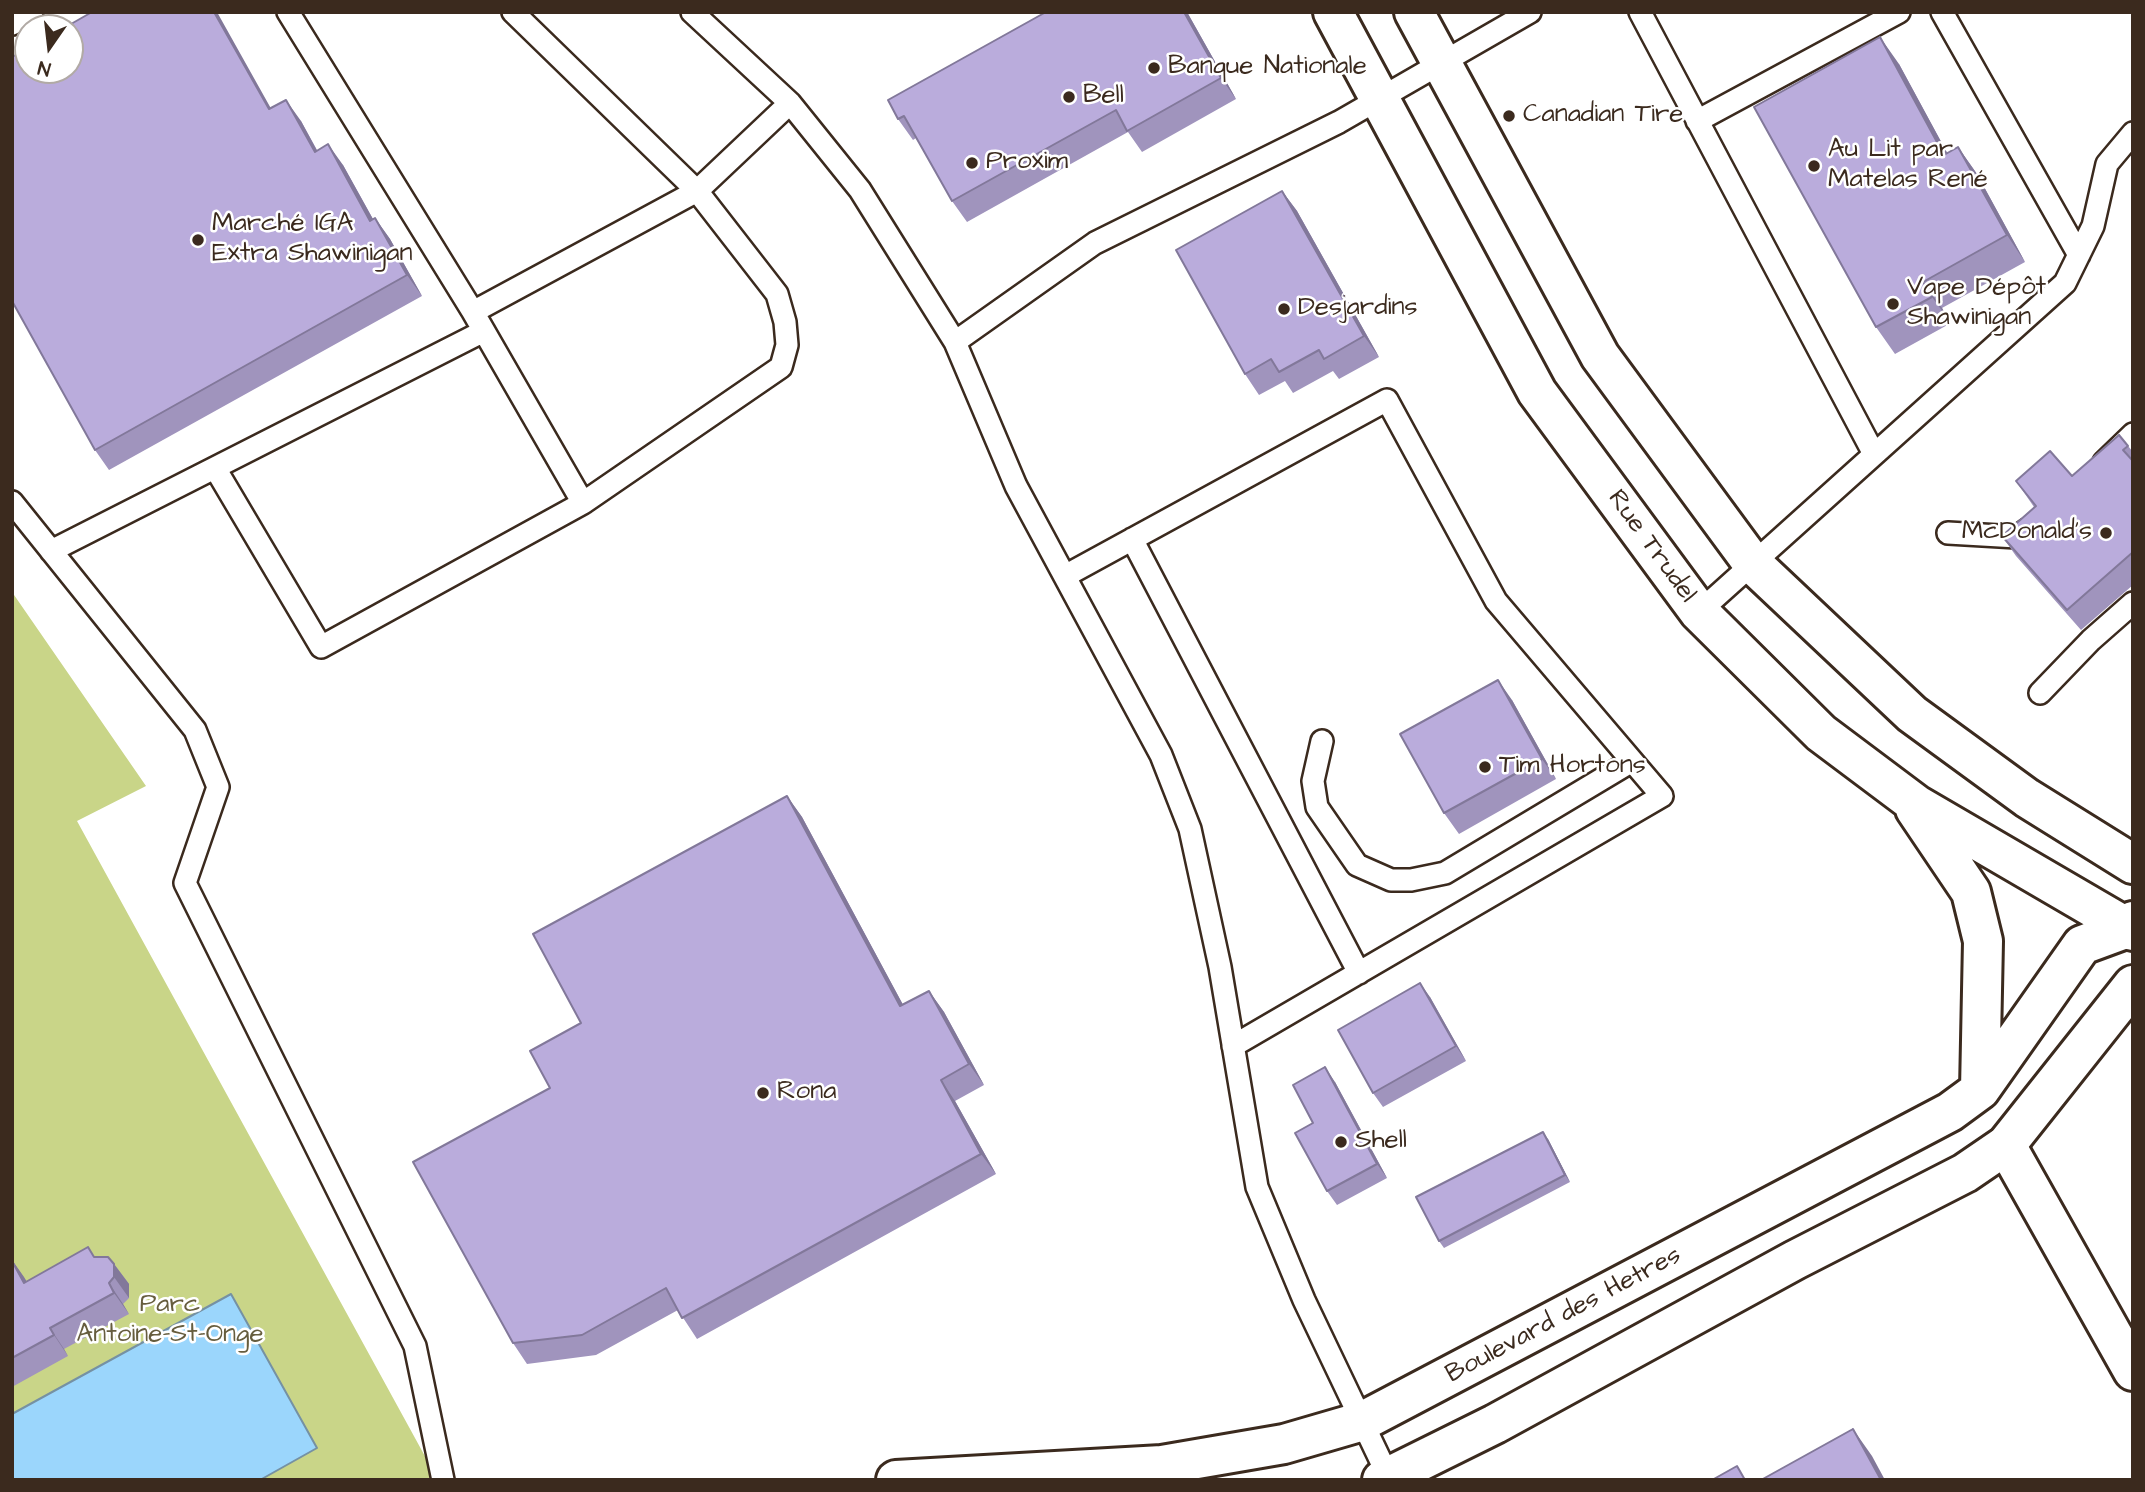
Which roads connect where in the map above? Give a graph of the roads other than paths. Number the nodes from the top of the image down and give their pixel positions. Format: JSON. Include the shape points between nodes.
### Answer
{"nodes":[{"id":1,"x":32,"y":12,"type":"edge"},
{"id":2,"x":289,"y":12,"type":"edge"},
{"id":3,"x":513,"y":12,"type":"edge"},
{"id":4,"x":692,"y":12,"type":"edge"},
{"id":5,"x":1333,"y":12,"type":"edge"},
{"id":6,"x":1414,"y":12,"type":"edge"},
{"id":7,"x":1530,"y":12,"type":"edge"},
{"id":8,"x":1640,"y":12,"type":"edge"},
{"id":9,"x":1899,"y":12,"type":"edge"},
{"id":10,"x":1942,"y":12,"type":"edge"},
{"id":11,"x":12,"y":24,"type":"edge"},
{"id":12,"x":1441,"y":62,"type":"junction"},
{"id":13,"x":1379,"y":100,"type":"junction"},
{"id":14,"x":790,"y":103,"type":"junction"},
{"id":15,"x":1697,"y":121,"type":"junction"},
{"id":16,"x":2133,"y":133,"type":"edge"},
{"id":17,"x":697,"y":191,"type":"junction"},
{"id":18,"x":2079,"y":255,"type":"junction"},
{"id":19,"x":473,"y":312,"type":"junction"},
{"id":20,"x":484,"y":331,"type":"junction"},
{"id":21,"x":955,"y":342,"type":"junction"},
{"id":22,"x":2133,"y":434,"type":"edge"},
{"id":23,"x":1874,"y":454,"type":"junction"},
{"id":24,"x":215,"y":468,"type":"junction"},
{"id":25,"x":2087,"y":478,"type":"edge"},
{"id":26,"x":12,"y":502,"type":"edge"},
{"id":27,"x":583,"y":503,"type":"junction"},
{"id":28,"x":2043,"y":517,"type":"edge"},
{"id":29,"x":1948,"y":533,"type":"dead end"},
{"id":30,"x":1132,"y":539,"type":"junction"},
{"id":31,"x":51,"y":551,"type":"junction"},
{"id":32,"x":1753,"y":564,"type":"junction"},
{"id":33,"x":1065,"y":576,"type":"junction"},
{"id":34,"x":2133,"y":603,"type":"edge"},
{"id":35,"x":1699,"y":612,"type":"junction"},
{"id":36,"x":2040,"y":693,"type":"dead end"},
{"id":37,"x":1322,"y":741,"type":"dead end"},
{"id":38,"x":1632,"y":761,"type":"junction"},
{"id":39,"x":1908,"y":799,"type":"junction"},
{"id":40,"x":2133,"y":864,"type":"edge"},
{"id":41,"x":2132,"y":934,"type":"edge"},
{"id":42,"x":1359,"y":973,"type":"junction"},
{"id":43,"x":2133,"y":985,"type":"edge"},
{"id":44,"x":1233,"y":1046,"type":"junction"},
{"id":45,"x":1980,"y":1090,"type":"junction"},
{"id":46,"x":2006,"y":1145,"type":"junction"},
{"id":47,"x":2133,"y":1371,"type":"edge"},
{"id":48,"x":1363,"y":1422,"type":"junction"},
{"id":49,"x":1385,"y":1479,"type":"edge"},
{"id":50,"x":443,"y":1480,"type":"edge"},
{"id":51,"x":896,"y":1480,"type":"edge"}],
"edges":[{"from":1,"to":11,"type":"lane"},
{"from":2,"to":19,"type":"lane"},
{"from":3,"to":17,"type":"lane"},
{"from":4,"to":14,"type":"lane"},
{"from":5,"to":13,"type":"street","name":"Rue Trudel"},
{"from":6,"to":12,"type":"street"},
{"from":7,"to":12,"type":"lane"},
{"from":8,"to":15,"type":"lane"},
{"from":9,"to":15,"type":"lane"},
{"from":10,"to":18,"type":"lane"},
{"from":12,"to":13,"type":"lane"},
{"from":12,"to":32,"type":"street","via":[[1600,356]]},
{"from":13,"to":21,"type":"lane","via":[[1096,243]]},
{"from":13,"to":35,"type":"street","name":"Rue Trudel","via":[[1537,392]]},
{"from":14,"to":17,"type":"lane"},
{"from":14,"to":21,"type":"lane","via":[[860,190]]},
{"from":15,"to":23,"type":"lane"},
{"from":16,"to":18,"type":"lane","via":[[2107,164],[2093,226]]},
{"from":17,"to":19,"type":"lane"},
{"from":17,"to":27,"type":"lane","via":[[777,294],[787,345],[781,367]]},
{"from":18,"to":23,"type":"lane","via":[[2065,283]]},
{"from":19,"to":20,"type":"lane"},
{"from":20,"to":24,"type":"lane"},
{"from":20,"to":27,"type":"lane"},
{"from":21,"to":33,"type":"lane","via":[[1016,486]]},
{"from":22,"to":25,"type":"lane"},
{"from":23,"to":32,"type":"lane"},
{"from":24,"to":27,"type":"lane","via":[[321,647]]},
{"from":24,"to":31,"type":"lane"},
{"from":26,"to":31,"type":"lane"},
{"from":28,"to":29,"type":"lane","via":[[2017,537]]},
{"from":30,"to":33,"type":"lane"},
{"from":30,"to":38,"type":"lane","via":[[1387,400],[1496,601]]},
{"from":30,"to":42,"type":"lane"},
{"from":31,"to":50,"type":"lane","via":[[195,730],[218,787],[186,883],[415,1346]]},
{"from":32,"to":35,"type":"lane"},
{"from":32,"to":40,"type":"street","via":[[1912,714],[2027,797]]},
{"from":33,"to":44,"type":"lane","via":[[1161,755],[1190,829]]},
{"from":34,"to":36,"type":"lane"},
{"from":35,"to":39,"type":"street","name":"Rue Trudel","via":[[1821,733]]},
{"from":37,"to":38,"type":"lane","via":[[1313,781],[1317,807],[1357,865],[1391,880],[1446,873]]},
{"from":38,"to":42,"type":"lane","via":[[1662,796]]},
{"from":39,"to":41,"type":"street","name":"Rue Trudel"},
{"from":39,"to":45,"type":"street","via":[[1971,892],[1983,941]]},
{"from":41,"to":45,"type":"street","name":"Boulevard des Hetres","via":[[2082,944]]},
{"from":42,"to":44,"type":"lane"},
{"from":43,"to":46,"type":"street"},
{"from":44,"to":48,"type":"lane","via":[[1257,1187],[1304,1300]]},
{"from":45,"to":48,"type":"street","name":"Boulevard des Hetres","via":[[1950,1112]]},
{"from":46,"to":47,"type":"street"},
{"from":46,"to":49,"type":"street","via":[[1965,1173]]},
{"from":48,"to":49,"type":"lane"},
{"from":48,"to":51,"type":"street","name":"Boulevard des Hetres","via":[[1284,1444],[1162,1465]]}]}
